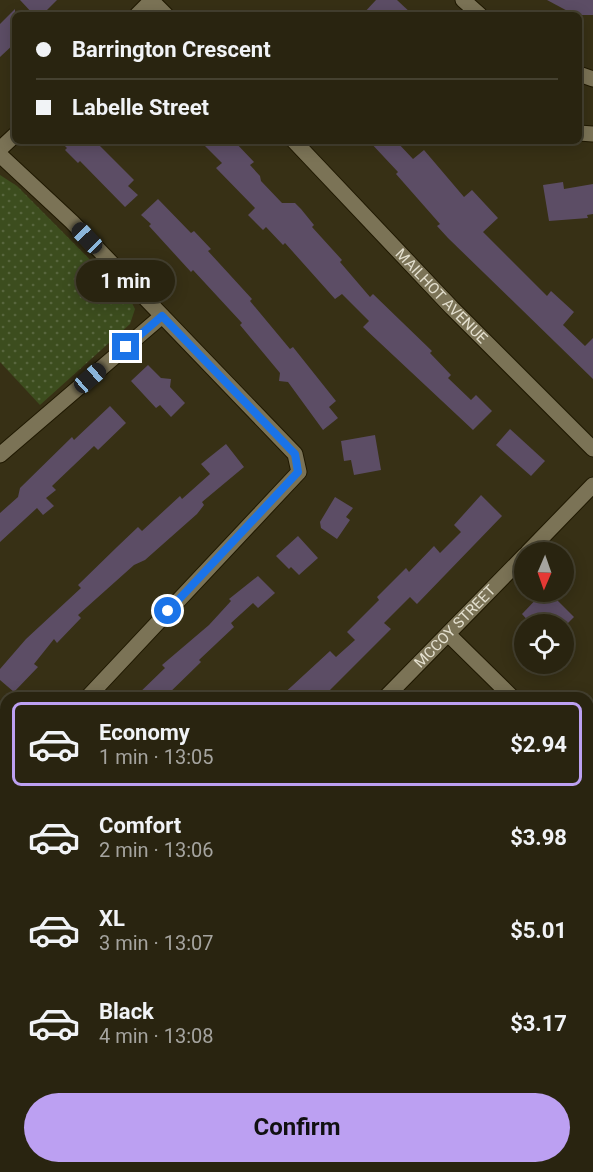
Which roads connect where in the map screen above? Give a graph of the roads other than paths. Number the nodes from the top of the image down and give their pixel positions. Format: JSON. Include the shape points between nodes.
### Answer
{"nodes":[{"id":1,"x":151,"y":0,"type":"edge"},
{"id":2,"x":464,"y":0,"type":"edge"},
{"id":3,"x":140,"y":12,"type":"edge"},
{"id":4,"x":163,"y":12,"type":"edge"},
{"id":5,"x":477,"y":12,"type":"edge"},
{"id":6,"x":12,"y":138,"type":"edge"},
{"id":7,"x":297,"y":144,"type":"edge"},
{"id":8,"x":0,"y":149,"type":"edge"},
{"id":9,"x":0,"y":155,"type":"edge"},
{"id":10,"x":162,"y":316,"type":"junction"},
{"id":11,"x":593,"y":449,"type":"edge"},
{"id":12,"x":0,"y":455,"type":"edge"},
{"id":13,"x":593,"y":485,"type":"edge"},
{"id":14,"x":538,"y":542,"type":"edge"},
{"id":15,"x":514,"y":566,"type":"edge"},
{"id":16,"x":448,"y":634,"type":"junction"},
{"id":17,"x":93,"y":692,"type":"edge"},
{"id":18,"x":391,"y":692,"type":"edge"},
{"id":19,"x":507,"y":692,"type":"edge"}],
"edges":[{"from":1,"to":3,"type":"street"},
{"from":1,"to":4,"type":"street"},
{"from":2,"to":5,"type":"street"},
{"from":6,"to":8,"type":"street"},
{"from":7,"to":11,"type":"street","name":"MAILHOT AVENUE"},
{"from":9,"to":10,"type":"street","via":[[72,222]]},
{"from":10,"to":12,"type":"street"},
{"from":10,"to":17,"type":"street","via":[[295,454],[298,472]]},
{"from":13,"to":14,"type":"street","name":"MCCOY STREET"},
{"from":15,"to":16,"type":"street","name":"MCCOY STREET"},
{"from":16,"to":18,"type":"street","name":"MCCOY STREET"},
{"from":16,"to":19,"type":"street"}]}
